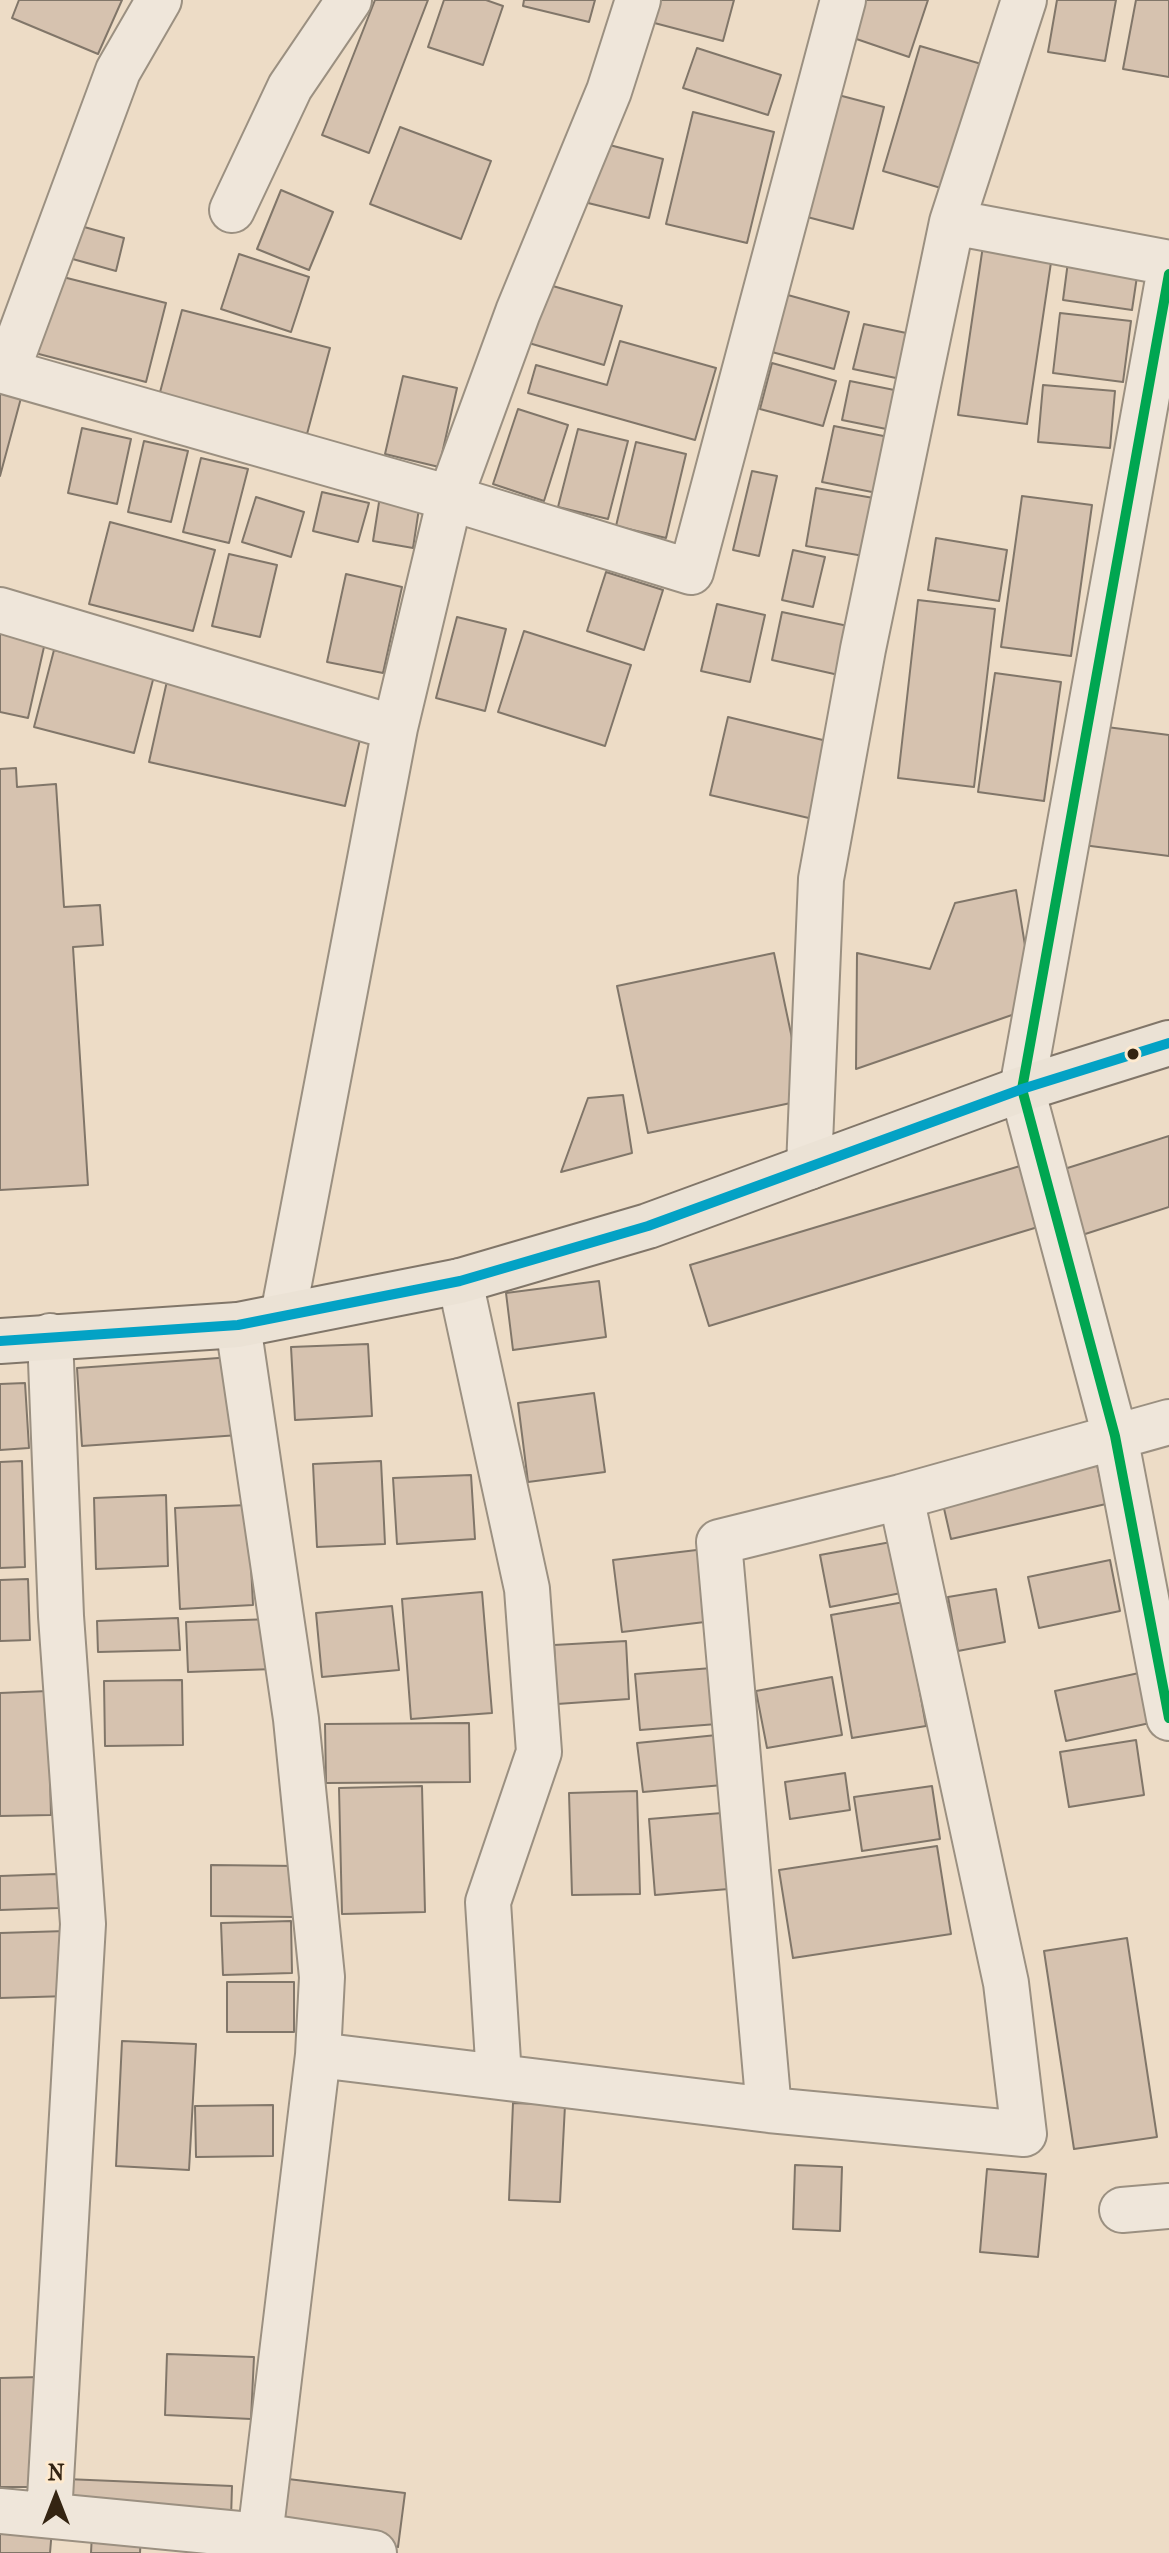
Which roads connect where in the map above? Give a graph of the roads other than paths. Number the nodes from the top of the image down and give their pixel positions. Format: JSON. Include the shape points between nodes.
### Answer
{"nodes":[{"id":1,"x":159,"y":0,"type":"edge"},
{"id":2,"x":349,"y":0,"type":"edge"},
{"id":3,"x":638,"y":0,"type":"edge"},
{"id":4,"x":843,"y":0,"type":"edge"},
{"id":5,"x":1024,"y":0,"type":"edge"},
{"id":6,"x":232,"y":210,"type":"dead end"},
{"id":7,"x":952,"y":222,"type":"junction"},
{"id":8,"x":1169,"y":263,"type":"edge"},
{"id":9,"x":1169,"y":274,"type":"edge"},
{"id":10,"x":3,"y":371,"type":"edge"},
{"id":11,"x":450,"y":498,"type":"junction"},
{"id":12,"x":0,"y":610,"type":"edge"},
{"id":13,"x":395,"y":728,"type":"junction"},
{"id":14,"x":1169,"y":1043,"type":"edge"},
{"id":15,"x":1022,"y":1089,"type":"junction"},
{"id":16,"x":809,"y":1167,"type":"junction"},
{"id":17,"x":460,"y":1281,"type":"junction"},
{"id":18,"x":283,"y":1315,"type":"junction"},
{"id":19,"x":238,"y":1325,"type":"junction"},
{"id":20,"x":50,"y":1336,"type":"junction"},
{"id":21,"x":0,"y":1341,"type":"edge"},
{"id":22,"x":1169,"y":1422,"type":"edge"},
{"id":23,"x":1115,"y":1436,"type":"junction"},
{"id":24,"x":901,"y":1497,"type":"junction"},
{"id":25,"x":1169,"y":1718,"type":"edge"},
{"id":26,"x":318,"y":2055,"type":"junction"},
{"id":27,"x":499,"y":2077,"type":"junction"},
{"id":28,"x":769,"y":2110,"type":"junction"},
{"id":29,"x":1169,"y":2206,"type":"edge"},
{"id":30,"x":1122,"y":2210,"type":"dead end"},
{"id":31,"x":0,"y":2511,"type":"edge"},
{"id":32,"x":49,"y":2515,"type":"junction"},
{"id":33,"x":260,"y":2536,"type":"junction"},
{"id":34,"x":374,"y":2553,"type":"edge"}],
"edges":[{"from":1,"to":10,"type":"street","via":[[118,71]]},
{"from":2,"to":6,"type":"street","via":[[290,87]]},
{"from":3,"to":11,"type":"street","via":[[609,91],[518,312]]},
{"from":4,"to":11,"type":"street","via":[[691,572]]},
{"from":5,"to":7,"type":"street"},
{"from":7,"to":8,"type":"street"},
{"from":7,"to":16,"type":"street","via":[[821,879]]},
{"from":9,"to":15,"type":"street"},
{"from":10,"to":11,"type":"street"},
{"from":11,"to":13,"type":"street"},
{"from":12,"to":13,"type":"street"},
{"from":13,"to":18,"type":"street"},
{"from":14,"to":15,"type":"main road"},
{"from":15,"to":16,"type":"main road"},
{"from":15,"to":23,"type":"street"},
{"from":16,"to":17,"type":"main road","via":[[648,1226]]},
{"from":17,"to":18,"type":"main road"},
{"from":17,"to":27,"type":"street","via":[[527,1589],[539,1752],[488,1902]]},
{"from":18,"to":19,"type":"main road"},
{"from":19,"to":20,"type":"main road"},
{"from":19,"to":26,"type":"street","via":[[296,1719],[322,1977]]},
{"from":20,"to":21,"type":"main road"},
{"from":20,"to":32,"type":"street","via":[[61,1616],[83,1924]]},
{"from":22,"to":23,"type":"street"},
{"from":23,"to":24,"type":"street"},
{"from":23,"to":25,"type":"street"},
{"from":24,"to":28,"type":"street","via":[[719,1542]]},
{"from":24,"to":28,"type":"street","via":[[1006,1983],[1024,2134]]},
{"from":26,"to":27,"type":"street"},
{"from":26,"to":33,"type":"street"},
{"from":27,"to":28,"type":"street"},
{"from":29,"to":30,"type":"street"},
{"from":31,"to":32,"type":"street"},
{"from":32,"to":33,"type":"street"},
{"from":33,"to":34,"type":"street"}]}
